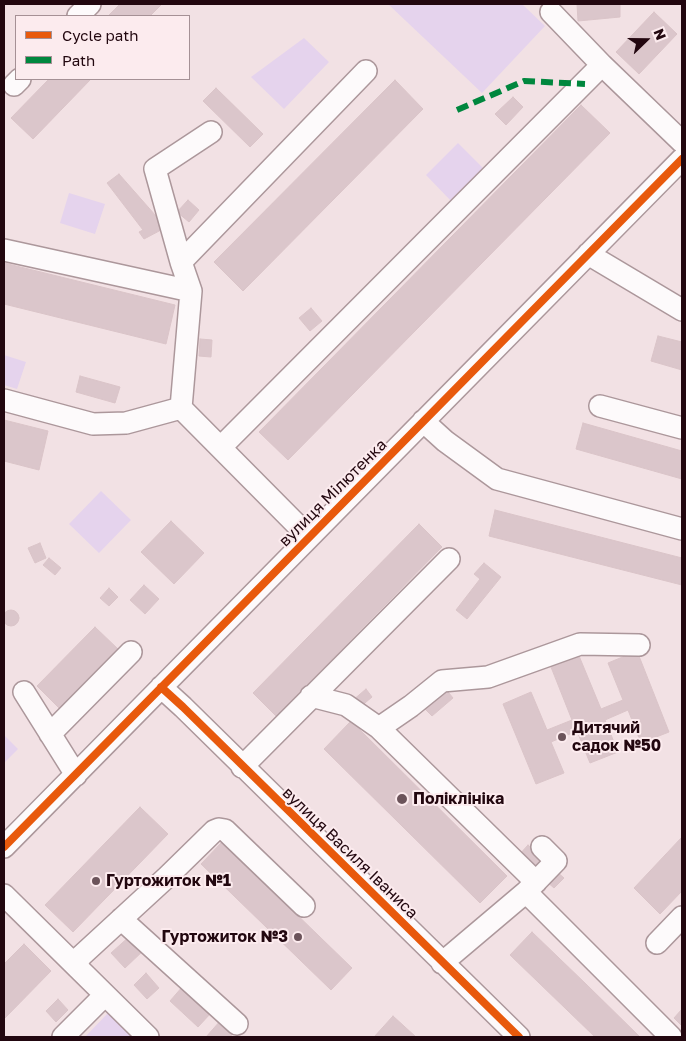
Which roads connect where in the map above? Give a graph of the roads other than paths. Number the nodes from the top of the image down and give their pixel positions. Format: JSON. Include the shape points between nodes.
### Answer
{"nodes":[{"id":1,"x":90,"y":4,"type":"edge"},
{"id":2,"x":551,"y":12,"type":"dead end"},
{"id":3,"x":79,"y":15,"type":"edge"},
{"id":4,"x":602,"y":66,"type":"junction"},
{"id":5,"x":366,"y":71,"type":"dead end"},
{"id":6,"x":211,"y":132,"type":"dead end"},
{"id":7,"x":682,"y":142,"type":"edge"},
{"id":8,"x":682,"y":159,"type":"edge"},
{"id":9,"x":4,"y":250,"type":"edge"},
{"id":10,"x":588,"y":254,"type":"junction"},
{"id":11,"x":181,"y":262,"type":"junction"},
{"id":12,"x":191,"y":291,"type":"junction"},
{"id":13,"x":682,"y":310,"type":"edge"},
{"id":14,"x":4,"y":400,"type":"edge"},
{"id":15,"x":600,"y":406,"type":"dead end"},
{"id":16,"x":181,"y":408,"type":"junction"},
{"id":17,"x":423,"y":421,"type":"junction"},
{"id":18,"x":682,"y":428,"type":"edge"},
{"id":19,"x":221,"y":447,"type":"junction"},
{"id":20,"x":682,"y":529,"type":"edge"},
{"id":21,"x":309,"y":537,"type":"junction"},
{"id":22,"x":448,"y":559,"type":"dead end"},
{"id":23,"x":639,"y":645,"type":"dead end"},
{"id":24,"x":131,"y":652,"type":"dead end"},
{"id":25,"x":161,"y":687,"type":"junction"},
{"id":26,"x":24,"y":692,"type":"dead end"},
{"id":27,"x":311,"y":696,"type":"junction"},
{"id":28,"x":379,"y":728,"type":"junction"},
{"id":29,"x":50,"y":734,"type":"junction"},
{"id":30,"x":242,"y":767,"type":"junction"},
{"id":31,"x":76,"y":774,"type":"junction"},
{"id":32,"x":4,"y":847,"type":"edge"},
{"id":33,"x":542,"y":847,"type":"dead end"},
{"id":34,"x":531,"y":887,"type":"junction"},
{"id":35,"x":4,"y":895,"type":"edge"},
{"id":36,"x":304,"y":906,"type":"dead end"},
{"id":37,"x":682,"y":917,"type":"edge"},
{"id":38,"x":121,"y":919,"type":"junction"},
{"id":39,"x":657,"y":943,"type":"dead end"},
{"id":40,"x":442,"y":963,"type":"junction"},
{"id":41,"x":78,"y":968,"type":"junction"},
{"id":42,"x":105,"y":995,"type":"junction"},
{"id":43,"x":236,"y":1024,"type":"dead end"},
{"id":44,"x":63,"y":1037,"type":"edge"},
{"id":45,"x":148,"y":1037,"type":"edge"},
{"id":46,"x":519,"y":1037,"type":"edge"},
{"id":47,"x":671,"y":1037,"type":"edge"}],
"edges":[{"from":1,"to":3,"type":"street"},
{"from":2,"to":4,"type":"street"},
{"from":4,"to":7,"type":"street","via":[[660,108]]},
{"from":4,"to":19,"type":"street"},
{"from":5,"to":11,"type":"street"},
{"from":6,"to":11,"type":"street","via":[[155,169]]},
{"from":8,"to":10,"type":"street","name":"вулиця Мілютенка"},
{"from":9,"to":12,"type":"street"},
{"from":10,"to":13,"type":"street"},
{"from":10,"to":17,"type":"street","name":"вулиця Мілютенка"},
{"from":11,"to":12,"type":"street"},
{"from":12,"to":16,"type":"street"},
{"from":14,"to":16,"type":"street","via":[[93,424],[126,423]]},
{"from":15,"to":18,"type":"street"},
{"from":16,"to":19,"type":"street"},
{"from":17,"to":20,"type":"street","via":[[498,479]]},
{"from":17,"to":21,"type":"street","name":"вулиця Мілютенка"},
{"from":19,"to":21,"type":"street"},
{"from":21,"to":25,"type":"street","name":"вулиця Мілютенка"},
{"from":22,"to":27,"type":"street"},
{"from":23,"to":28,"type":"street","via":[[580,644],[488,677],[442,681]]},
{"from":24,"to":29,"type":"street"},
{"from":25,"to":30,"type":"street","name":"вулиця Василя Іваниса"},
{"from":25,"to":31,"type":"street","name":"вулиця Мілютенка"},
{"from":26,"to":29,"type":"street"},
{"from":27,"to":28,"type":"street","via":[[346,705]]},
{"from":27,"to":30,"type":"street"},
{"from":28,"to":34,"type":"street"},
{"from":29,"to":31,"type":"street"},
{"from":30,"to":40,"type":"street","name":"вулиця Василя Іваниса"},
{"from":31,"to":32,"type":"street","name":"вулиця Мілютенка"},
{"from":33,"to":34,"type":"street","via":[[556,861]]},
{"from":34,"to":40,"type":"street"},
{"from":34,"to":47,"type":"street"},
{"from":35,"to":41,"type":"street"},
{"from":36,"to":38,"type":"street","via":[[225,830],[219,829]]},
{"from":37,"to":39,"type":"street"},
{"from":38,"to":41,"type":"street","via":[[81,956]]},
{"from":38,"to":43,"type":"street"},
{"from":40,"to":46,"type":"street","name":"вулиця Василя Іваниса"},
{"from":41,"to":42,"type":"street"},
{"from":42,"to":44,"type":"street"},
{"from":42,"to":45,"type":"street"}]}
